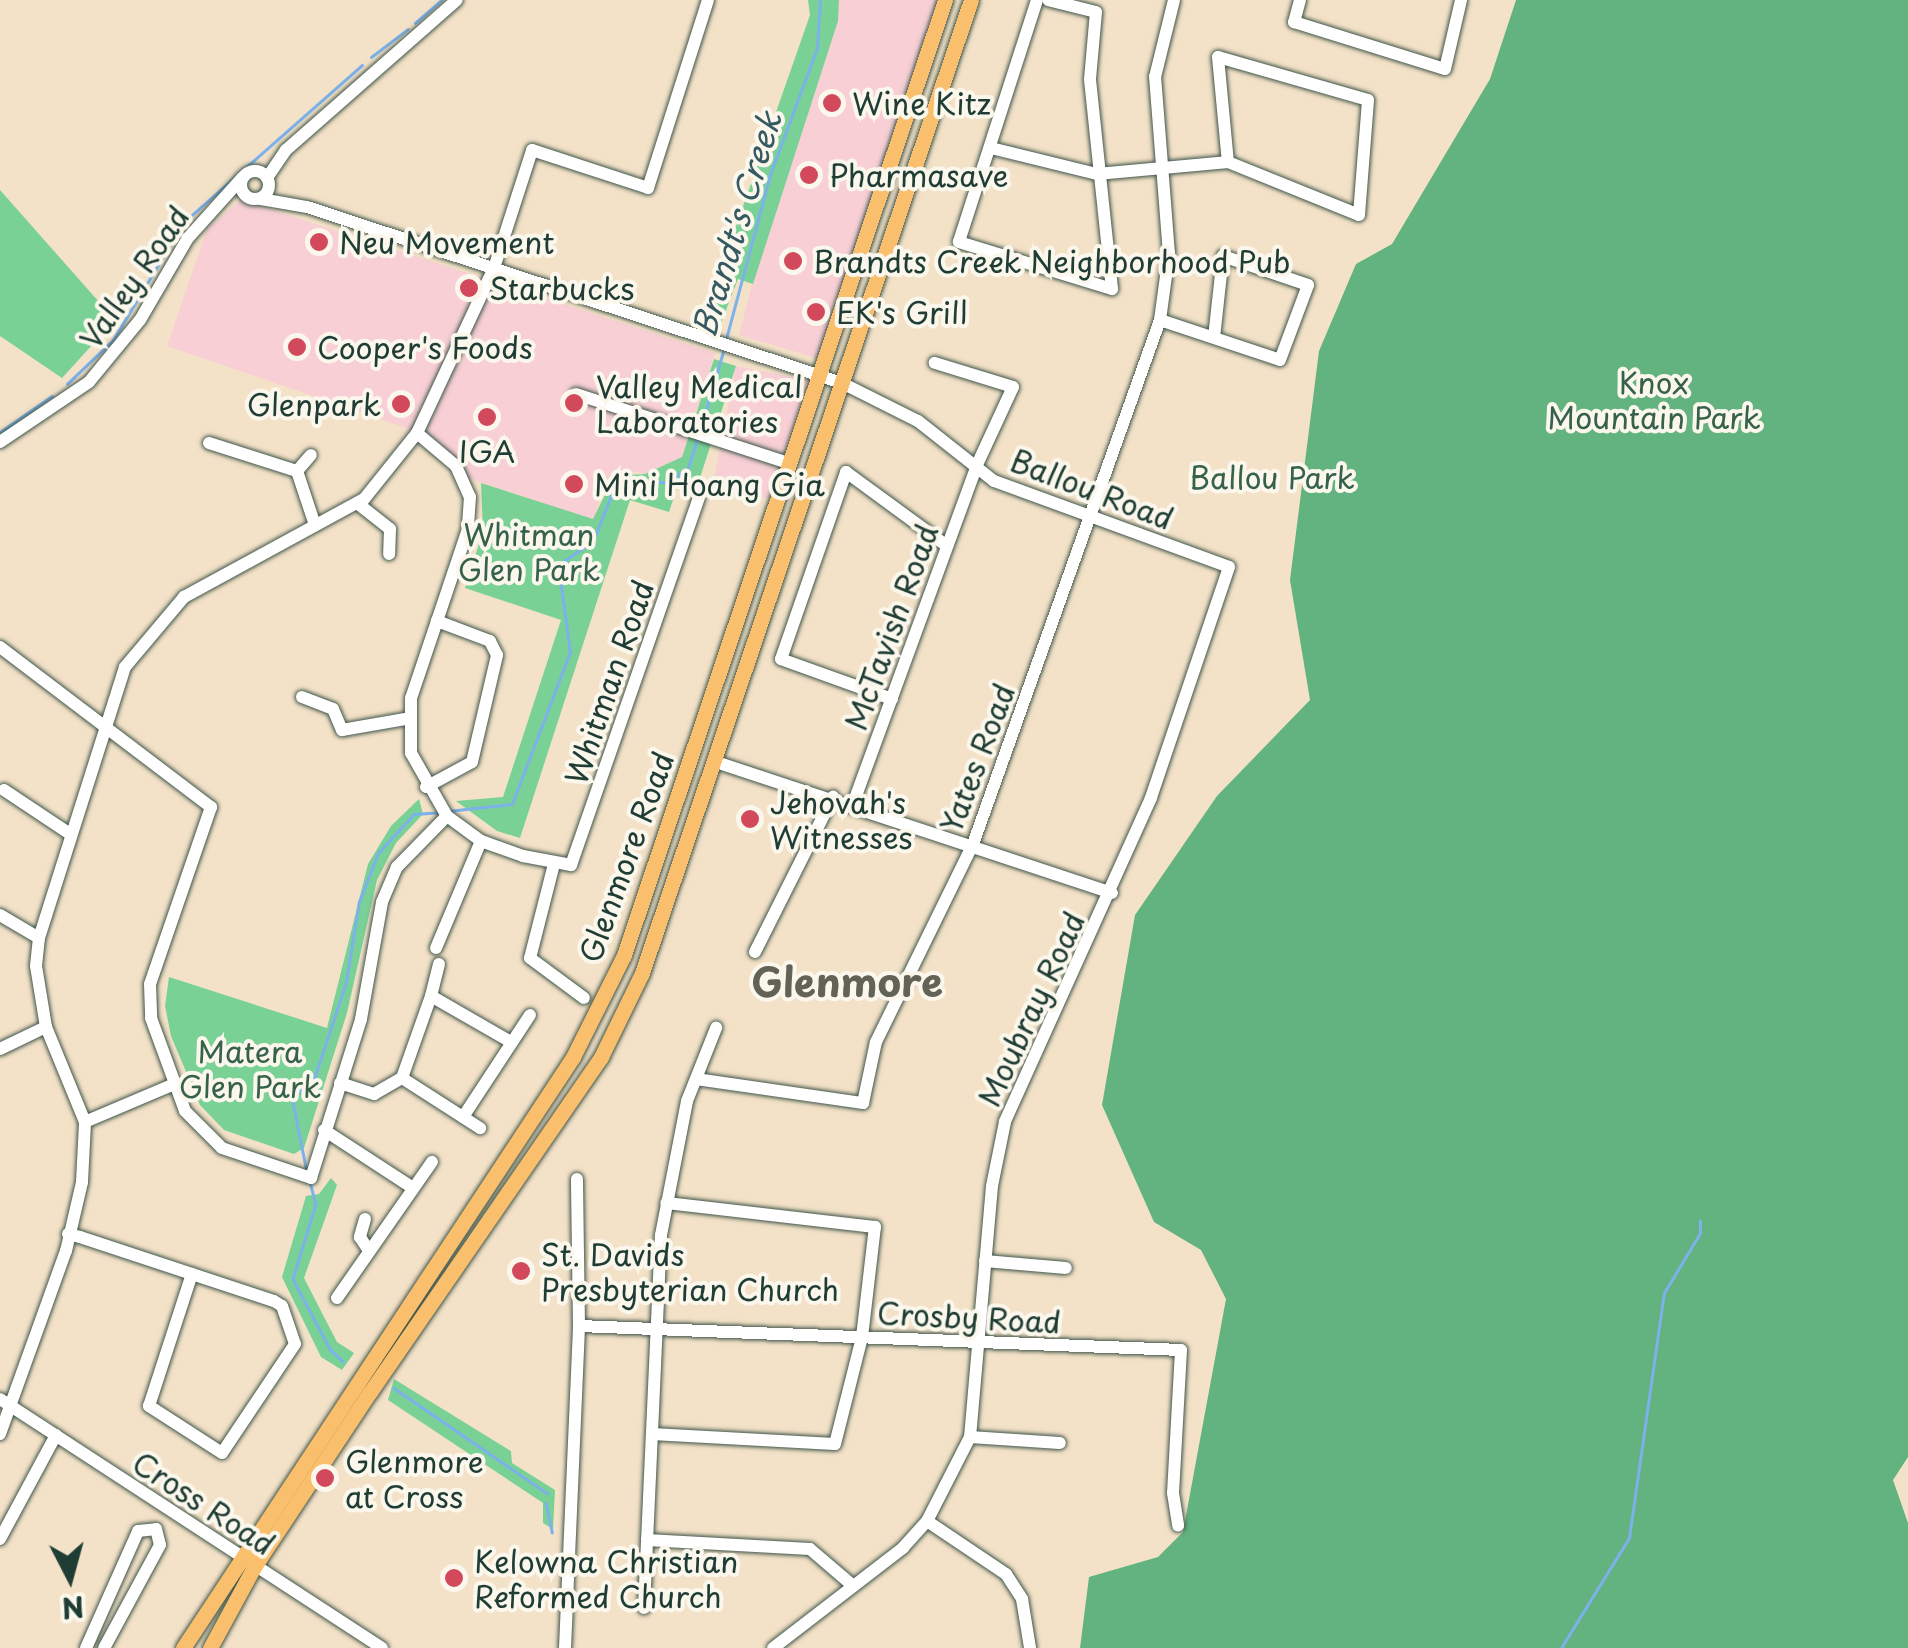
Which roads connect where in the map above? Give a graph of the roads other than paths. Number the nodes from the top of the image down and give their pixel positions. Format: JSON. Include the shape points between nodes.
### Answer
{"nodes":[{"id":1,"x":457,"y":0,"type":"edge"},
{"id":2,"x":708,"y":0,"type":"edge"},
{"id":3,"x":945,"y":0,"type":"edge"},
{"id":4,"x":971,"y":0,"type":"edge"},
{"id":5,"x":1037,"y":0,"type":"edge"},
{"id":6,"x":1048,"y":0,"type":"edge"},
{"id":7,"x":1174,"y":0,"type":"edge"},
{"id":8,"x":1300,"y":0,"type":"edge"},
{"id":9,"x":1461,"y":0,"type":"edge"},
{"id":10,"x":991,"y":148,"type":"junction"},
{"id":11,"x":286,"y":150,"type":"junction"},
{"id":12,"x":1228,"y":162,"type":"junction"},
{"id":13,"x":1160,"y":170,"type":"junction"},
{"id":14,"x":1097,"y":174,"type":"junction"},
{"id":15,"x":246,"y":175,"type":"junction"},
{"id":16,"x":268,"y":179,"type":"junction"},
{"id":17,"x":256,"y":199,"type":"junction"},
{"id":18,"x":307,"y":207,"type":"junction"},
{"id":19,"x":212,"y":209,"type":"junction"},
{"id":20,"x":494,"y":268,"type":"junction"},
{"id":21,"x":1160,"y":320,"type":"junction"},
{"id":22,"x":1214,"y":338,"type":"junction"},
{"id":23,"x":935,"y":362,"type":"dead end"},
{"id":24,"x":820,"y":377,"type":"junction"},
{"id":25,"x":842,"y":383,"type":"junction"},
{"id":26,"x":576,"y":394,"type":"dead end"},
{"id":27,"x":417,"y":433,"type":"junction"},
{"id":28,"x":0,"y":442,"type":"edge"},
{"id":29,"x":209,"y":443,"type":"dead end"},
{"id":30,"x":310,"y":455,"type":"dead end"},
{"id":31,"x":791,"y":464,"type":"junction"},
{"id":32,"x":976,"y":467,"type":"junction"},
{"id":33,"x":297,"y":471,"type":"junction"},
{"id":34,"x":698,"y":498,"type":"dead end"},
{"id":35,"x":357,"y":502,"type":"junction"},
{"id":36,"x":1092,"y":517,"type":"junction"},
{"id":37,"x":316,"y":525,"type":"junction"},
{"id":38,"x":948,"y":546,"type":"junction"},
{"id":39,"x":389,"y":554,"type":"dead end"},
{"id":40,"x":1228,"y":567,"type":"joint"},
{"id":41,"x":437,"y":621,"type":"junction"},
{"id":42,"x":0,"y":647,"type":"edge"},
{"id":43,"x":302,"y":697,"type":"dead end"},
{"id":44,"x":892,"y":699,"type":"junction"},
{"id":45,"x":411,"y":718,"type":"junction"},
{"id":46,"x":104,"y":724,"type":"junction"},
{"id":47,"x":716,"y":762,"type":"junction"},
{"id":48,"x":426,"y":787,"type":"junction"},
{"id":49,"x":4,"y":790,"type":"dead end"},
{"id":50,"x":833,"y":797,"type":"junction"},
{"id":51,"x":854,"y":804,"type":"junction"},
{"id":52,"x":447,"y":816,"type":"junction"},
{"id":53,"x":70,"y":834,"type":"junction"},
{"id":54,"x":481,"y":841,"type":"junction"},
{"id":55,"x":973,"y":844,"type":"junction"},
{"id":56,"x":554,"y":864,"type":"junction"},
{"id":57,"x":1112,"y":894,"type":"junction"},
{"id":58,"x":0,"y":916,"type":"edge"},
{"id":59,"x":38,"y":938,"type":"junction"},
{"id":60,"x":436,"y":948,"type":"dead end"},
{"id":61,"x":755,"y":952,"type":"dead end"},
{"id":62,"x":439,"y":964,"type":"dead end"},
{"id":63,"x":431,"y":996,"type":"junction"},
{"id":64,"x":584,"y":998,"type":"dead end"},
{"id":65,"x":530,"y":1014,"type":"dead end"},
{"id":66,"x":46,"y":1027,"type":"junction"},
{"id":67,"x":716,"y":1028,"type":"dead end"},
{"id":68,"x":511,"y":1042,"type":"junction"},
{"id":69,"x":0,"y":1049,"type":"edge"},
{"id":70,"x":402,"y":1078,"type":"junction"},
{"id":71,"x":696,"y":1079,"type":"junction"},
{"id":72,"x":340,"y":1082,"type":"junction"},
{"id":73,"x":172,"y":1085,"type":"junction"},
{"id":74,"x":463,"y":1117,"type":"junction"},
{"id":75,"x":86,"y":1122,"type":"junction"},
{"id":76,"x":480,"y":1128,"type":"dead end"},
{"id":77,"x":324,"y":1130,"type":"junction"},
{"id":78,"x":432,"y":1162,"type":"dead end"},
{"id":79,"x":577,"y":1179,"type":"dead end"},
{"id":80,"x":413,"y":1188,"type":"junction"},
{"id":81,"x":666,"y":1203,"type":"junction"},
{"id":82,"x":366,"y":1219,"type":"dead end"},
{"id":83,"x":68,"y":1234,"type":"junction"},
{"id":84,"x":369,"y":1251,"type":"junction"},
{"id":85,"x":985,"y":1261,"type":"junction"},
{"id":86,"x":1066,"y":1268,"type":"dead end"},
{"id":87,"x":192,"y":1274,"type":"junction"},
{"id":88,"x":337,"y":1298,"type":"dead end"},
{"id":89,"x":579,"y":1326,"type":"junction"},
{"id":90,"x":656,"y":1330,"type":"junction"},
{"id":91,"x":862,"y":1337,"type":"junction"},
{"id":92,"x":978,"y":1343,"type":"junction"},
{"id":93,"x":0,"y":1398,"type":"edge"},
{"id":94,"x":13,"y":1407,"type":"junction"},
{"id":95,"x":0,"y":1434,"type":"edge"},
{"id":96,"x":652,"y":1434,"type":"junction"},
{"id":97,"x":56,"y":1435,"type":"junction"},
{"id":98,"x":970,"y":1437,"type":"junction"},
{"id":99,"x":1060,"y":1443,"type":"dead end"},
{"id":100,"x":927,"y":1521,"type":"junction"},
{"id":101,"x":1178,"y":1526,"type":"dead end"},
{"id":102,"x":0,"y":1539,"type":"edge"},
{"id":103,"x":647,"y":1540,"type":"junction"},
{"id":104,"x":135,"y":1546,"type":"junction"},
{"id":105,"x":154,"y":1554,"type":"junction"},
{"id":106,"x":239,"y":1557,"type":"junction"},
{"id":107,"x":254,"y":1567,"type":"junction"},
{"id":108,"x":851,"y":1584,"type":"junction"},
{"id":109,"x":644,"y":1608,"type":"dead end"},
{"id":110,"x":775,"y":1647,"type":"edge"},
{"id":111,"x":86,"y":1648,"type":"edge"},
{"id":112,"x":104,"y":1648,"type":"edge"},
{"id":113,"x":183,"y":1648,"type":"edge"},
{"id":114,"x":210,"y":1648,"type":"edge"},
{"id":115,"x":382,"y":1648,"type":"edge"},
{"id":116,"x":565,"y":1648,"type":"edge"},
{"id":117,"x":1030,"y":1648,"type":"edge"}],
"edges":[{"from":1,"to":11,"type":"street","name":"Valley Road"},
{"from":2,"to":20,"type":"street","via":[[648,188],[532,150]]},
{"from":3,"to":24,"type":"main road","name":"Glenmore Road"},
{"from":4,"to":25,"type":"main road","name":"Glenmore Road"},
{"from":5,"to":10,"type":"street"},
{"from":6,"to":14,"type":"street","via":[[1096,12],[1090,79]]},
{"from":7,"to":13,"type":"street","name":"Yates Road","via":[[1155,77]]},
{"from":8,"to":9,"type":"street","via":[[1294,22],[1445,69]]},
{"from":10,"to":14,"type":"street"},
{"from":10,"to":14,"type":"street","via":[[959,242],[1112,289]]},
{"from":11,"to":15,"type":"street","name":"Valley Road"},
{"from":11,"to":16,"type":"street","name":"Valley Road"},
{"from":12,"to":12,"type":"street","via":[[1359,215],[1368,100],[1218,58]]},
{"from":12,"to":13,"type":"street"},
{"from":13,"to":14,"type":"street"},
{"from":13,"to":21,"type":"street","name":"Yates Road","via":[[1169,254]]},
{"from":15,"to":16,"type":"street"},
{"from":15,"to":17,"type":"street","via":[[241,191]]},
{"from":15,"to":19,"type":"street","name":"Valley Road"},
{"from":16,"to":17,"type":"street","name":"Valley Road"},
{"from":16,"to":18,"type":"street"},
{"from":17,"to":18,"type":"street"},
{"from":17,"to":19,"type":"street","name":"Valley Road"},
{"from":18,"to":20,"type":"street","name":"Ballou Road"},
{"from":19,"to":28,"type":"street","name":"Valley Road","via":[[140,320],[90,382]]},
{"from":20,"to":24,"type":"street","name":"Ballou Road"},
{"from":20,"to":27,"type":"street"},
{"from":21,"to":22,"type":"street"},
{"from":21,"to":36,"type":"street","name":"Yates Road"},
{"from":22,"to":22,"type":"street","via":[[1280,360],[1308,285],[1223,256]]},
{"from":23,"to":32,"type":"street","name":"McTavish Road","via":[[1013,387]]},
{"from":24,"to":25,"type":"street","name":"Ballou Road"},
{"from":24,"to":31,"type":"main road","name":"Glenmore Road"},
{"from":25,"to":32,"type":"street","name":"Ballou Road","via":[[918,422]]},
{"from":25,"to":47,"type":"main road","name":"Glenmore Road"},
{"from":26,"to":31,"type":"street"},
{"from":27,"to":35,"type":"street"},
{"from":27,"to":41,"type":"street","via":[[456,466],[470,497],[468,529]]},
{"from":29,"to":33,"type":"street"},
{"from":30,"to":33,"type":"street"},
{"from":31,"to":106,"type":"main road","name":"Glenmore Road","via":[[624,955],[573,1057]]},
{"from":32,"to":36,"type":"street","name":"Ballou Road","via":[[994,482]]},
{"from":32,"to":38,"type":"street","name":"McTavish Road"},
{"from":33,"to":37,"type":"street"},
{"from":34,"to":56,"type":"street","name":"Whitman Road","via":[[571,865]]},
{"from":35,"to":37,"type":"street"},
{"from":35,"to":39,"type":"street","via":[[390,529]]},
{"from":36,"to":40,"type":"street","name":"Ballou Road"},
{"from":36,"to":55,"type":"street","name":"Yates Road"},
{"from":37,"to":46,"type":"street","via":[[184,597],[124,667]]},
{"from":38,"to":44,"type":"street","name":"McTavish Road"},
{"from":38,"to":44,"type":"street","via":[[846,472],[781,659]]},
{"from":40,"to":57,"type":"street","name":"Moubray Road"},
{"from":41,"to":45,"type":"street","via":[[411,698]]},
{"from":41,"to":48,"type":"street","via":[[490,641],[497,654],[472,762]]},
{"from":42,"to":46,"type":"street"},
{"from":43,"to":45,"type":"street","via":[[333,709],[342,730]]},
{"from":44,"to":51,"type":"street","name":"McTavish Road"},
{"from":45,"to":48,"type":"street","via":[[411,753]]},
{"from":46,"to":53,"type":"street"},
{"from":46,"to":73,"type":"street","via":[[211,807],[150,984],[151,1018]]},
{"from":47,"to":50,"type":"street"},
{"from":47,"to":107,"type":"main road","name":"Glenmore Road","via":[[642,974],[601,1058]]},
{"from":48,"to":52,"type":"street"},
{"from":49,"to":53,"type":"street"},
{"from":50,"to":51,"type":"street"},
{"from":50,"to":61,"type":"street"},
{"from":51,"to":55,"type":"street"},
{"from":52,"to":54,"type":"street"},
{"from":52,"to":72,"type":"street","via":[[397,867],[382,902],[376,955]]},
{"from":53,"to":59,"type":"street"},
{"from":54,"to":56,"type":"street"},
{"from":54,"to":60,"type":"street"},
{"from":55,"to":57,"type":"street"},
{"from":55,"to":71,"type":"street","name":"Yates Road","via":[[876,1042],[863,1104]]},
{"from":56,"to":64,"type":"street","name":"Whitman Road","via":[[530,958]]},
{"from":57,"to":85,"type":"street","name":"Moubray Road","via":[[1006,1122]]},
{"from":58,"to":59,"type":"street"},
{"from":59,"to":66,"type":"street"},
{"from":62,"to":63,"type":"street"},
{"from":63,"to":68,"type":"street"},
{"from":63,"to":70,"type":"street"},
{"from":65,"to":68,"type":"street"},
{"from":66,"to":69,"type":"street"},
{"from":66,"to":75,"type":"street"},
{"from":67,"to":71,"type":"street"},
{"from":68,"to":74,"type":"street"},
{"from":70,"to":72,"type":"street","via":[[374,1094]]},
{"from":70,"to":74,"type":"street"},
{"from":71,"to":81,"type":"street"},
{"from":72,"to":77,"type":"street"},
{"from":73,"to":75,"type":"street"},
{"from":73,"to":77,"type":"street","via":[[204,1136],[311,1178]]},
{"from":74,"to":76,"type":"street"},
{"from":75,"to":83,"type":"street","via":[[82,1182]]},
{"from":77,"to":80,"type":"street"},
{"from":78,"to":80,"type":"street"},
{"from":79,"to":89,"type":"street"},
{"from":80,"to":84,"type":"street"},
{"from":81,"to":90,"type":"street"},
{"from":81,"to":91,"type":"street","via":[[874,1227]]},
{"from":82,"to":84,"type":"street","via":[[360,1238]]},
{"from":83,"to":87,"type":"street"},
{"from":83,"to":94,"type":"street"},
{"from":84,"to":88,"type":"street"},
{"from":85,"to":86,"type":"street"},
{"from":85,"to":92,"type":"street","name":"Moubray Road"},
{"from":87,"to":87,"type":"street","via":[[274,1300],[297,1337],[222,1454],[149,1406]]},
{"from":89,"to":90,"type":"street","name":"Crosby Road"},
{"from":89,"to":116,"type":"street"},
{"from":90,"to":91,"type":"street","name":"Crosby Road"},
{"from":90,"to":96,"type":"street"},
{"from":91,"to":92,"type":"street","name":"Crosby Road"},
{"from":91,"to":96,"type":"street","via":[[835,1444]]},
{"from":92,"to":98,"type":"street","name":"Moubray Road"},
{"from":92,"to":101,"type":"street","name":"Crosby Road","via":[[1181,1350],[1173,1492]]},
{"from":93,"to":94,"type":"street","name":"Cross Road"},
{"from":94,"to":95,"type":"street"},
{"from":94,"to":97,"type":"street","name":"Cross Road"},
{"from":96,"to":103,"type":"street"},
{"from":97,"to":102,"type":"street"},
{"from":97,"to":106,"type":"street","name":"Cross Road"},
{"from":98,"to":99,"type":"street"},
{"from":98,"to":100,"type":"street","name":"Moubray Road"},
{"from":100,"to":108,"type":"street","name":"Moubray Road","via":[[903,1548]]},
{"from":100,"to":117,"type":"street","via":[[1006,1574],[1022,1599]]},
{"from":103,"to":108,"type":"street","via":[[810,1549]]},
{"from":103,"to":109,"type":"street"},
{"from":104,"to":105,"type":"street"},
{"from":104,"to":105,"type":"street","via":[[138,1531],[156,1529],[162,1539]]},
{"from":104,"to":111,"type":"street"},
{"from":105,"to":112,"type":"street"},
{"from":106,"to":107,"type":"street","name":"Cross Road"},
{"from":106,"to":113,"type":"main road","name":"Glenmore Road"},
{"from":107,"to":114,"type":"main road","name":"Glenmore Road"},
{"from":107,"to":115,"type":"street","name":"Cross Road"},
{"from":108,"to":110,"type":"street","name":"Moubray Road"}]}
